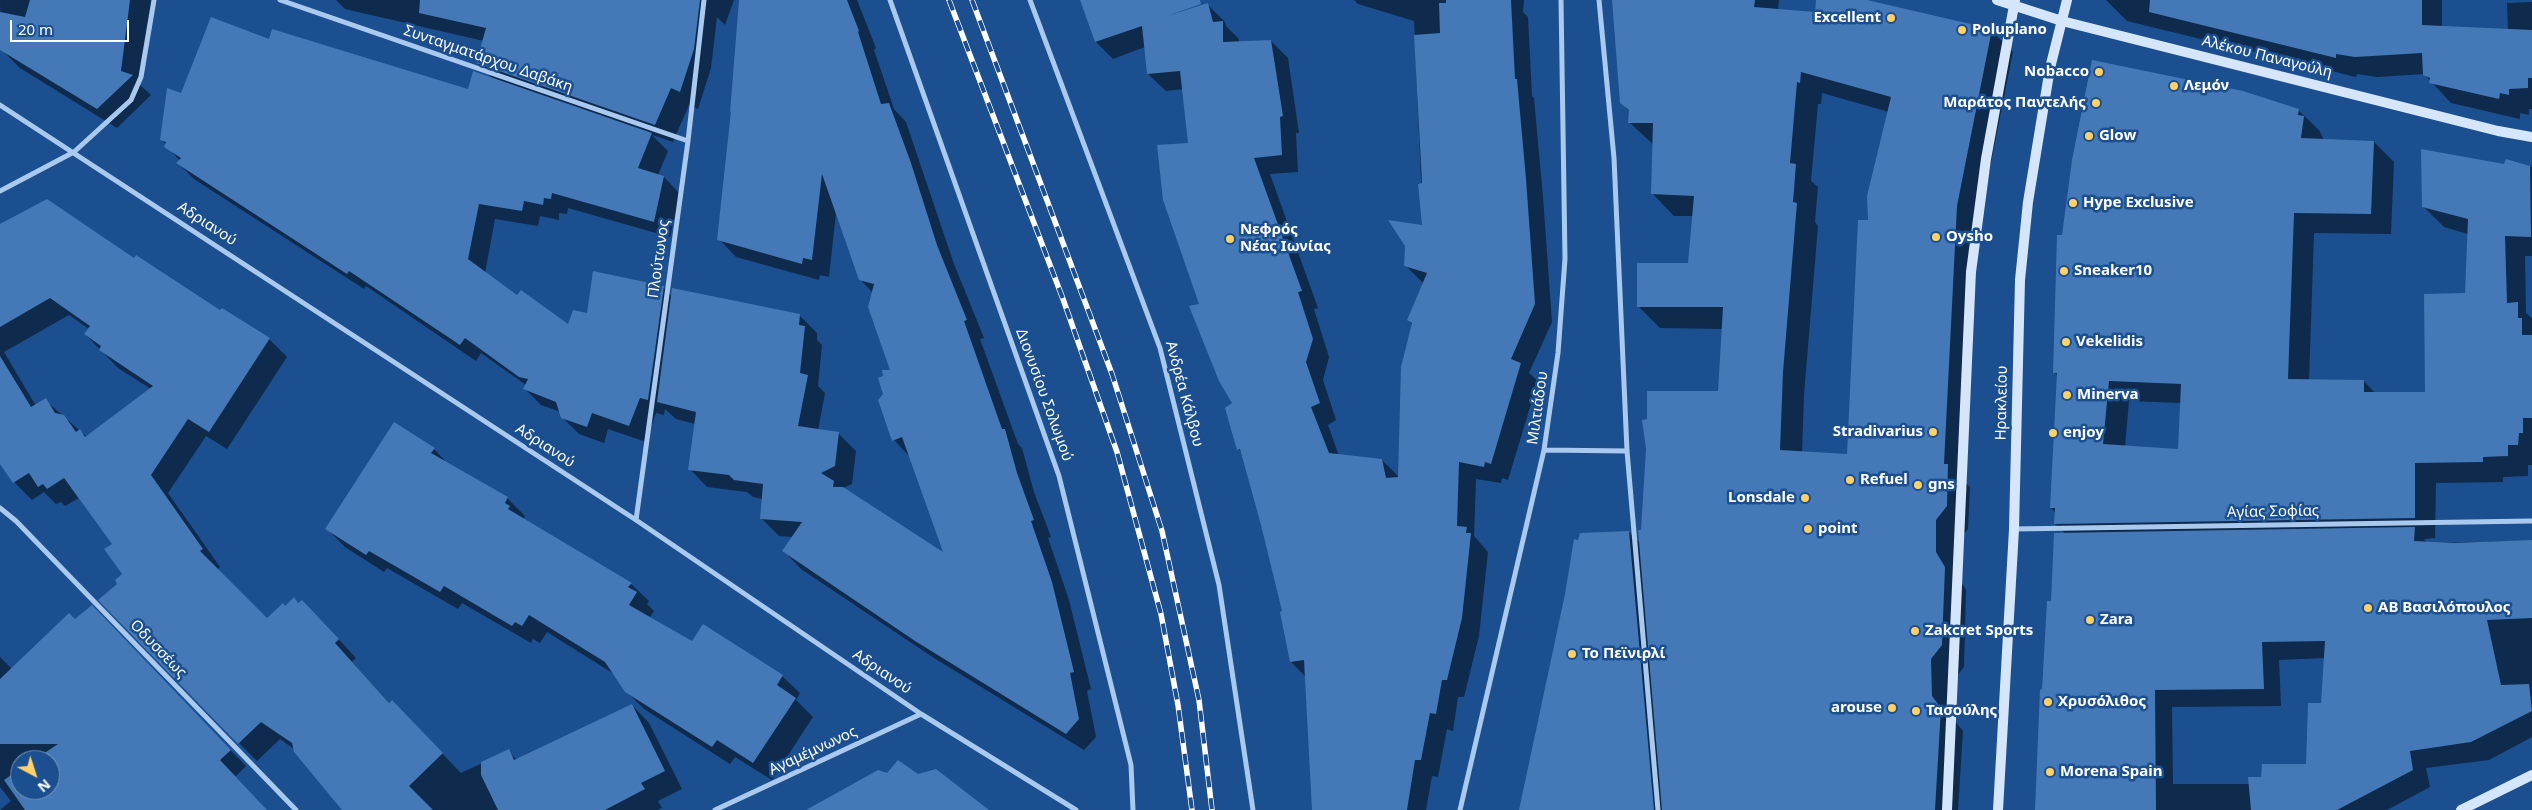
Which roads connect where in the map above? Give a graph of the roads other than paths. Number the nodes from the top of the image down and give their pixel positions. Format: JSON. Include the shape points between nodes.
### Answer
{"nodes":[{"id":1,"x":154,"y":0,"type":"edge"},
{"id":2,"x":280,"y":0,"type":"edge"},
{"id":3,"x":704,"y":0,"type":"edge"},
{"id":4,"x":890,"y":0,"type":"edge"},
{"id":5,"x":1030,"y":0,"type":"edge"},
{"id":6,"x":1561,"y":0,"type":"edge"},
{"id":7,"x":1599,"y":0,"type":"edge"},
{"id":8,"x":1996,"y":0,"type":"edge"},
{"id":9,"x":2067,"y":0,"type":"edge"},
{"id":10,"x":2014,"y":3,"type":"edge"},
{"id":11,"x":2062,"y":21,"type":"junction"},
{"id":12,"x":0,"y":105,"type":"edge"},
{"id":13,"x":2532,"y":137,"type":"edge"},
{"id":14,"x":688,"y":141,"type":"junction"},
{"id":15,"x":74,"y":152,"type":"junction"},
{"id":16,"x":0,"y":191,"type":"edge"},
{"id":17,"x":1544,"y":450,"type":"junction"},
{"id":18,"x":1627,"y":451,"type":"junction"},
{"id":19,"x":0,"y":508,"type":"edge"},
{"id":20,"x":636,"y":520,"type":"junction"},
{"id":21,"x":2532,"y":521,"type":"edge"},
{"id":22,"x":2014,"y":529,"type":"junction"},
{"id":23,"x":921,"y":714,"type":"junction"},
{"id":24,"x":2532,"y":775,"type":"edge"},
{"id":25,"x":296,"y":810,"type":"edge"},
{"id":26,"x":715,"y":810,"type":"edge"},
{"id":27,"x":1076,"y":810,"type":"edge"},
{"id":28,"x":1133,"y":810,"type":"edge"},
{"id":29,"x":1253,"y":810,"type":"edge"},
{"id":30,"x":1460,"y":810,"type":"edge"},
{"id":31,"x":1658,"y":810,"type":"edge"},
{"id":32,"x":1947,"y":810,"type":"edge"},
{"id":33,"x":1998,"y":810,"type":"edge"},
{"id":34,"x":2461,"y":810,"type":"edge"}],
"edges":[{"from":1,"to":15,"type":"street","via":[[141,77],[131,100]]},
{"from":2,"to":14,"type":"street","name":"Συνταγματάρχου Δαβάκη"},
{"from":3,"to":14,"type":"street","name":"Πλούτωνος"},
{"from":4,"to":28,"type":"street","name":"Διονυσίου Σολωμού","via":[[1059,476],[1130,765]]},
{"from":5,"to":29,"type":"street","name":"Ανδρέα Κάλβου","via":[[1160,348],[1219,584]]},
{"from":6,"to":17,"type":"street","name":"Μιλτιάδου","via":[[1565,259],[1558,353]]},
{"from":7,"to":18,"type":"street","via":[[1614,158]]},
{"from":8,"to":10,"type":"main road","name":"Αλέκου Παναγούλη"},
{"from":9,"to":11,"type":"main road","name":"Ηρακλείου"},
{"from":10,"to":11,"type":"main road","name":"Αλέκου Παναγούλη"},
{"from":10,"to":32,"type":"main road","via":[[1986,159],[1971,272]]},
{"from":11,"to":13,"type":"main road","name":"Αλέκου Παναγούλη"},
{"from":11,"to":22,"type":"main road","name":"Ηρακλείου","via":[[2050,68],[2028,202],[2020,280]]},
{"from":12,"to":15,"type":"street","name":"Αδριανού"},
{"from":14,"to":20,"type":"street","name":"Πλούτωνος"},
{"from":15,"to":16,"type":"street"},
{"from":15,"to":20,"type":"street","name":"Αδριανού"},
{"from":17,"to":18,"type":"street"},
{"from":17,"to":30,"type":"street","name":"Μιλτιάδου"},
{"from":18,"to":31,"type":"street"},
{"from":19,"to":25,"type":"street","name":"Οδυσσέως"},
{"from":20,"to":23,"type":"street","name":"Αδριανού"},
{"from":21,"to":22,"type":"street","name":"Αγίας Σοφίας"},
{"from":22,"to":33,"type":"main road","name":"Ηρακλείου"},
{"from":23,"to":26,"type":"street","name":"Αγαμέμνωνος"},
{"from":23,"to":27,"type":"street","name":"Αδριανού"},
{"from":24,"to":34,"type":"main road"}]}
